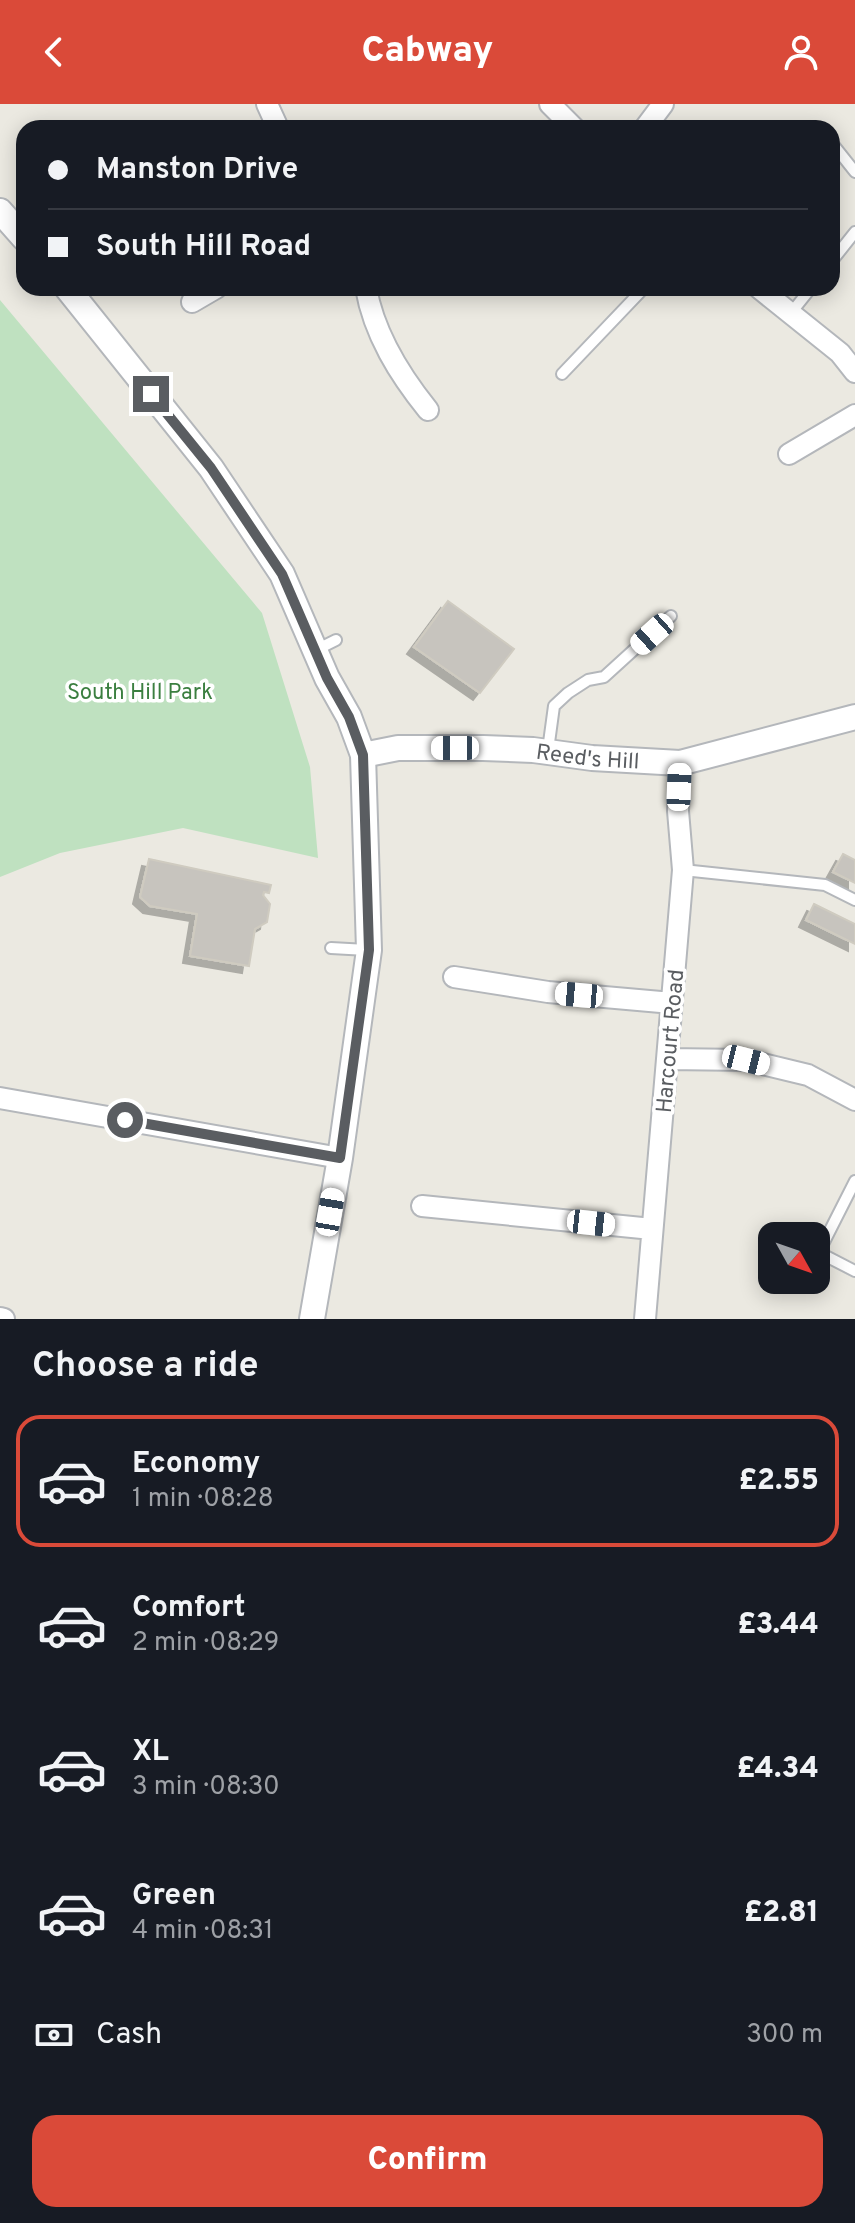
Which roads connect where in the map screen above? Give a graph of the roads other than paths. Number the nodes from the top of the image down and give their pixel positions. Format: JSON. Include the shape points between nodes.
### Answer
{"nodes":[{"id":1,"x":550,"y":104,"type":"edge"},
{"id":2,"x":566,"y":120,"type":"edge"},
{"id":3,"x":840,"y":153,"type":"edge"},
{"id":4,"x":855,"y":172,"type":"edge"},
{"id":5,"x":0,"y":211,"type":"edge"},
{"id":6,"x":16,"y":229,"type":"edge"},
{"id":7,"x":855,"y":232,"type":"edge"},
{"id":8,"x":840,"y":251,"type":"edge"},
{"id":9,"x":73,"y":296,"type":"edge"},
{"id":10,"x":202,"y":296,"type":"edge"},
{"id":11,"x":367,"y":296,"type":"edge"},
{"id":12,"x":636,"y":296,"type":"edge"},
{"id":13,"x":769,"y":296,"type":"edge"},
{"id":14,"x":805,"y":296,"type":"edge"},
{"id":15,"x":192,"y":302,"type":"dead end"},
{"id":16,"x":791,"y":313,"type":"junction"},
{"id":17,"x":855,"y":372,"type":"edge"},
{"id":18,"x":562,"y":374,"type":"dead end"},
{"id":19,"x":428,"y":410,"type":"dead end"},
{"id":20,"x":855,"y":415,"type":"edge"},
{"id":21,"x":789,"y":454,"type":"dead end"},
{"id":22,"x":671,"y":616,"type":"dead end"},
{"id":23,"x":855,"y":717,"type":"edge"},
{"id":24,"x":547,"y":752,"type":"junction"},
{"id":25,"x":363,"y":755,"type":"junction"},
{"id":26,"x":680,"y":763,"type":"junction"},
{"id":27,"x":683,"y":870,"type":"junction"},
{"id":28,"x":855,"y":900,"type":"edge"},
{"id":29,"x":331,"y":948,"type":"dead end"},
{"id":30,"x":369,"y":950,"type":"junction"},
{"id":31,"x":454,"y":977,"type":"dead end"},
{"id":32,"x":672,"y":1003,"type":"junction"},
{"id":33,"x":667,"y":1059,"type":"junction"},
{"id":34,"x":0,"y":1098,"type":"edge"},
{"id":35,"x":855,"y":1100,"type":"edge"},
{"id":36,"x":340,"y":1158,"type":"junction"},
{"id":37,"x":855,"y":1181,"type":"edge"},
{"id":38,"x":422,"y":1206,"type":"dead end"},
{"id":39,"x":830,"y":1227,"type":"edge"},
{"id":40,"x":652,"y":1229,"type":"junction"},
{"id":41,"x":830,"y":1258,"type":"edge"},
{"id":42,"x":855,"y":1271,"type":"edge"},
{"id":43,"x":312,"y":1319,"type":"edge"},
{"id":44,"x":645,"y":1319,"type":"edge"}],
"edges":[{"from":1,"to":2,"type":"street"},
{"from":3,"to":4,"type":"lane"},
{"from":5,"to":6,"type":"street"},
{"from":7,"to":8,"type":"lane"},
{"from":9,"to":25,"type":"street","via":[[211,468],[282,574],[326,645],[327,678]]},
{"from":10,"to":15,"type":"street"},
{"from":11,"to":19,"type":"street","via":[[371,317],[407,384]]},
{"from":12,"to":18,"type":"lane"},
{"from":13,"to":16,"type":"street"},
{"from":14,"to":16,"type":"lane"},
{"from":16,"to":17,"type":"street"},
{"from":20,"to":21,"type":"street"},
{"from":22,"to":24,"type":"lane","via":[[604,677],[588,680],[554,706]]},
{"from":23,"to":26,"type":"street","name":"Reed's Hill"},
{"from":24,"to":25,"type":"street","name":"Reed's Hill","via":[[398,748]]},
{"from":24,"to":26,"type":"street","name":"Reed's Hill"},
{"from":25,"to":30,"type":"street"},
{"from":26,"to":27,"type":"street","name":"Harcourt Road"},
{"from":27,"to":28,"type":"lane","via":[[825,885]]},
{"from":27,"to":32,"type":"street","name":"Harcourt Road"},
{"from":29,"to":30,"type":"lane"},
{"from":30,"to":36,"type":"street"},
{"from":31,"to":32,"type":"street"},
{"from":32,"to":33,"type":"street","name":"Harcourt Road"},
{"from":33,"to":35,"type":"street","via":[[746,1060],[808,1075]]},
{"from":33,"to":40,"type":"street","name":"Harcourt Road"},
{"from":34,"to":36,"type":"street"},
{"from":36,"to":43,"type":"street"},
{"from":37,"to":39,"type":"lane"},
{"from":38,"to":40,"type":"street"},
{"from":40,"to":44,"type":"street","name":"Harcourt Road"},
{"from":41,"to":42,"type":"lane"}]}
